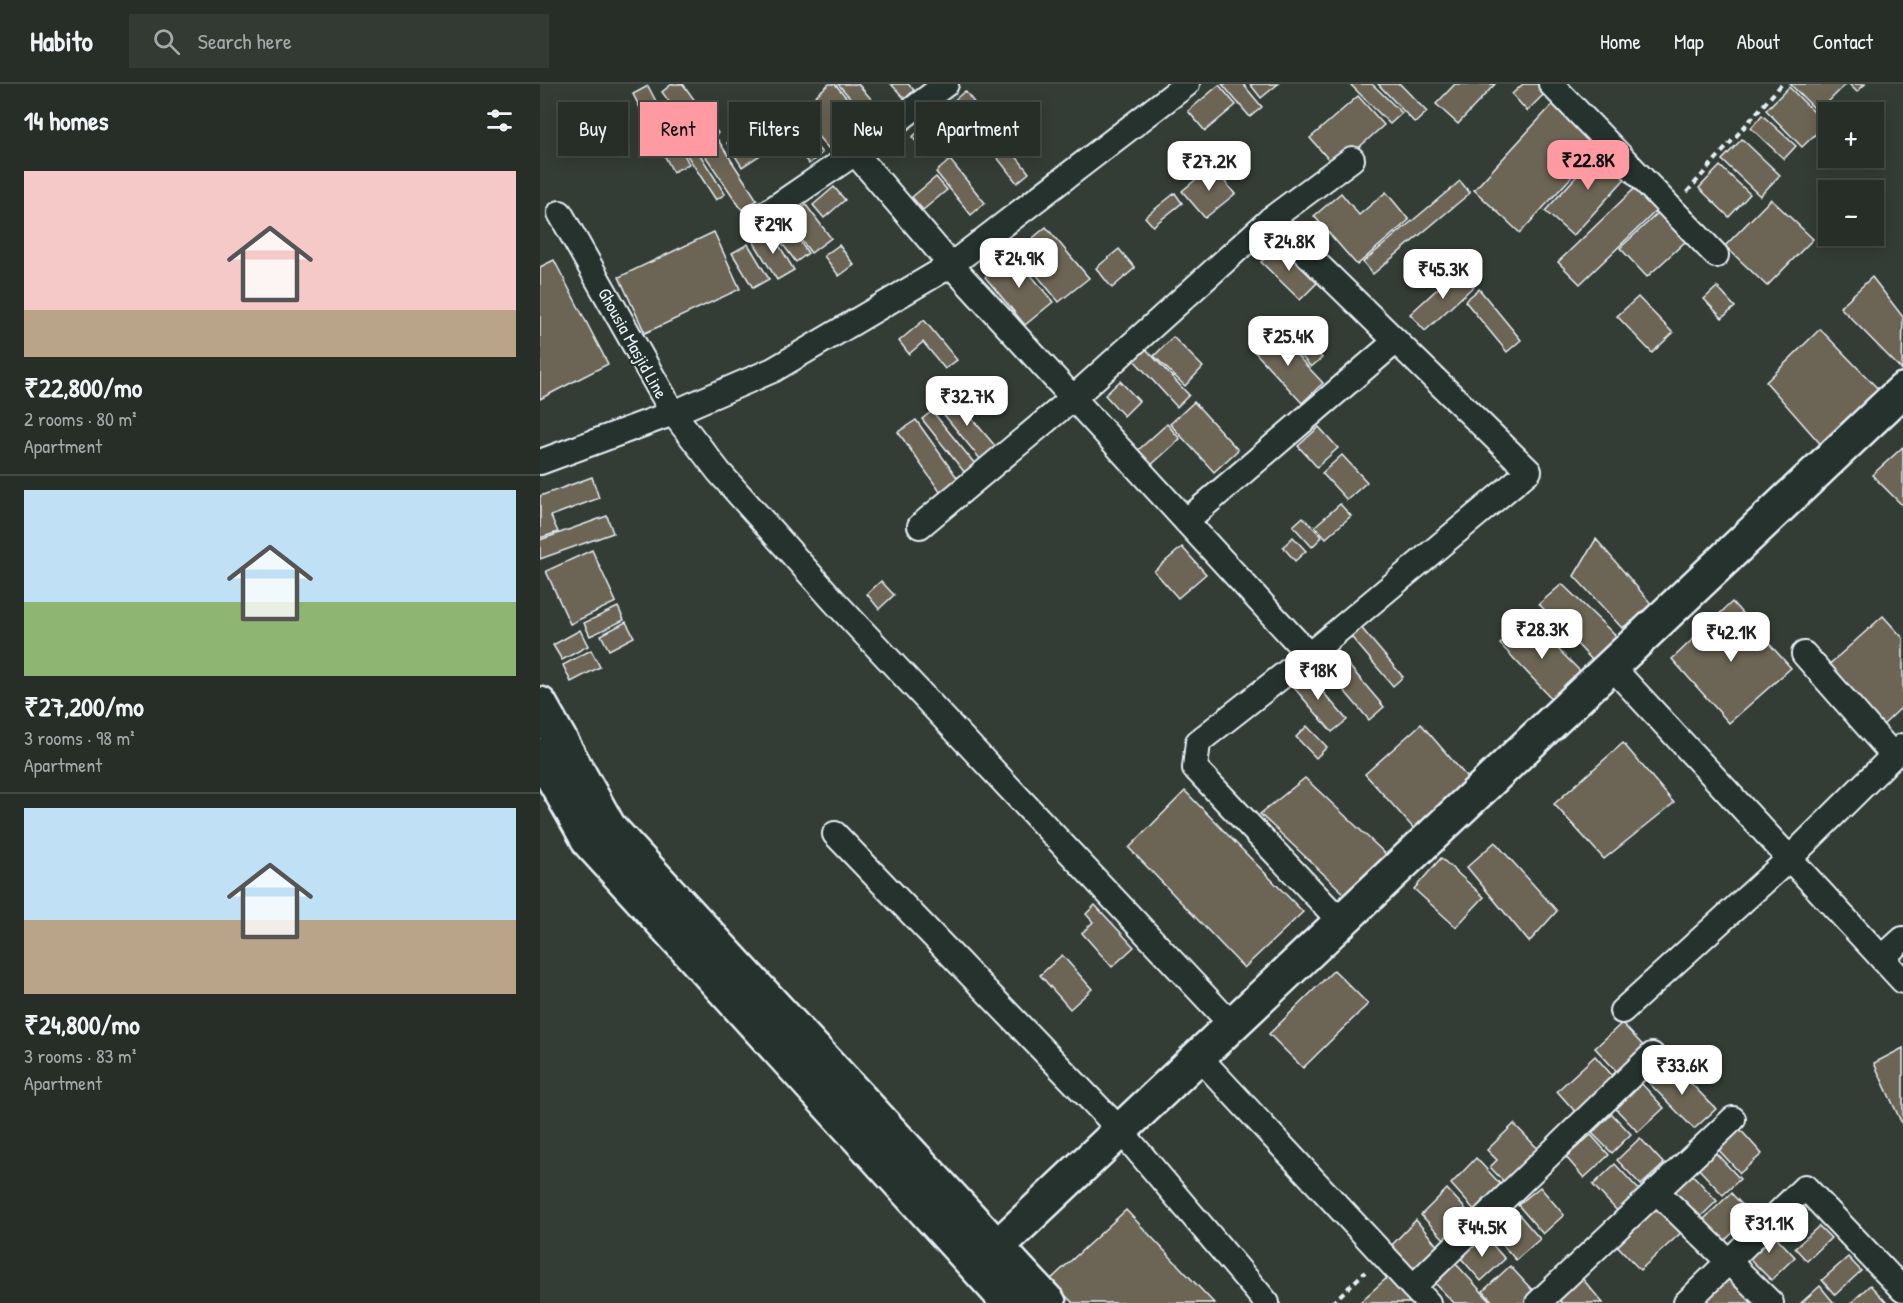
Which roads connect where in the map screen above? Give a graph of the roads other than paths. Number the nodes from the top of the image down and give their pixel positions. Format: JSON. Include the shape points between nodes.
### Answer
{"nodes":[{"id":1,"x":946,"y":84,"type":"edge"},
{"id":2,"x":1187,"y":84,"type":"edge"},
{"id":3,"x":1551,"y":84,"type":"edge"},
{"id":4,"x":1162,"y":92,"type":"edge"},
{"id":5,"x":904,"y":116,"type":"edge"},
{"id":6,"x":851,"y":156,"type":"edge"},
{"id":7,"x":858,"y":156,"type":"edge"},
{"id":8,"x":1352,"y":159,"type":"dead end"},
{"id":9,"x":560,"y":213,"type":"dead end"},
{"id":10,"x":1271,"y":219,"type":"junction"},
{"id":11,"x":755,"y":220,"type":"dead end"},
{"id":12,"x":1716,"y":255,"type":"dead end"},
{"id":13,"x":951,"y":265,"type":"junction"},
{"id":14,"x":1396,"y":341,"type":"junction"},
{"id":15,"x":1903,"y":390,"type":"edge"},
{"id":16,"x":1073,"y":398,"type":"junction"},
{"id":17,"x":673,"y":413,"type":"junction"},
{"id":18,"x":540,"y":462,"type":"edge"},
{"id":19,"x":1186,"y":521,"type":"junction"},
{"id":20,"x":920,"y":526,"type":"dead end"},
{"id":21,"x":1804,"y":654,"type":"dead end"},
{"id":22,"x":1309,"y":656,"type":"junction"},
{"id":23,"x":1611,"y":666,"type":"junction"},
{"id":24,"x":540,"y":704,"type":"edge"},
{"id":25,"x":1898,"y":750,"type":"edge"},
{"id":26,"x":540,"y":755,"type":"edge"},
{"id":27,"x":835,"y":834,"type":"dead end"},
{"id":28,"x":1790,"y":858,"type":"junction"},
{"id":29,"x":1341,"y":922,"type":"junction"},
{"id":30,"x":1903,"y":939,"type":"edge"},
{"id":31,"x":1882,"y":958,"type":"junction"},
{"id":32,"x":1903,"y":981,"type":"edge"},
{"id":33,"x":1622,"y":1011,"type":"dead end"},
{"id":34,"x":1232,"y":1024,"type":"junction"},
{"id":35,"x":1652,"y":1055,"type":"dead end"},
{"id":36,"x":1199,"y":1057,"type":"junction"},
{"id":37,"x":1733,"y":1119,"type":"dead end"},
{"id":38,"x":1120,"y":1131,"type":"junction"},
{"id":39,"x":1656,"y":1191,"type":"junction"},
{"id":40,"x":987,"y":1256,"type":"junction"},
{"id":41,"x":1727,"y":1260,"type":"junction"},
{"id":42,"x":1903,"y":1290,"type":"edge"},
{"id":43,"x":1421,"y":1295,"type":"edge"},
{"id":44,"x":1009,"y":1303,"type":"edge"},
{"id":45,"x":1049,"y":1303,"type":"edge"},
{"id":46,"x":1268,"y":1303,"type":"edge"},
{"id":47,"x":1538,"y":1303,"type":"edge"},
{"id":48,"x":1686,"y":1303,"type":"edge"},
{"id":49,"x":1771,"y":1303,"type":"edge"}],
"edges":[{"from":1,"to":5,"type":"street"},
{"from":2,"to":4,"type":"street"},
{"from":3,"to":12,"type":"street"},
{"from":4,"to":13,"type":"street"},
{"from":6,"to":11,"type":"street"},
{"from":7,"to":13,"type":"street"},
{"from":8,"to":10,"type":"street"},
{"from":9,"to":17,"type":"street","name":"Ghousia Masjid Line"},
{"from":10,"to":14,"type":"street"},
{"from":10,"to":16,"type":"street"},
{"from":13,"to":16,"type":"street"},
{"from":13,"to":17,"type":"street","via":[[773,370]]},
{"from":14,"to":19,"type":"street"},
{"from":14,"to":22,"type":"street","via":[[1529,471]]},
{"from":15,"to":23,"type":"street"},
{"from":16,"to":19,"type":"street"},
{"from":16,"to":20,"type":"street"},
{"from":17,"to":18,"type":"street","name":"Ghousia Masjid Line"},
{"from":17,"to":34,"type":"street","via":[[719,472],[834,601]]},
{"from":19,"to":22,"type":"street"},
{"from":21,"to":25,"type":"street"},
{"from":22,"to":29,"type":"street","via":[[1198,742],[1195,768]]},
{"from":23,"to":28,"type":"street"},
{"from":23,"to":29,"type":"street"},
{"from":24,"to":40,"type":"street","via":[[609,827]]},
{"from":25,"to":28,"type":"street"},
{"from":26,"to":40,"type":"street","via":[[590,843]]},
{"from":27,"to":38,"type":"street"},
{"from":28,"to":31,"type":"street"},
{"from":28,"to":33,"type":"street"},
{"from":29,"to":34,"type":"street"},
{"from":30,"to":31,"type":"street"},
{"from":31,"to":32,"type":"street"},
{"from":34,"to":36,"type":"street"},
{"from":35,"to":43,"type":"street"},
{"from":36,"to":38,"type":"street"},
{"from":36,"to":43,"type":"street"},
{"from":37,"to":39,"type":"street"},
{"from":38,"to":40,"type":"street"},
{"from":38,"to":46,"type":"street"},
{"from":39,"to":41,"type":"street"},
{"from":39,"to":47,"type":"street"},
{"from":40,"to":44,"type":"street"},
{"from":40,"to":45,"type":"street"},
{"from":41,"to":42,"type":"street","via":[[1805,1186]]},
{"from":41,"to":48,"type":"street"},
{"from":41,"to":49,"type":"street"}]}
